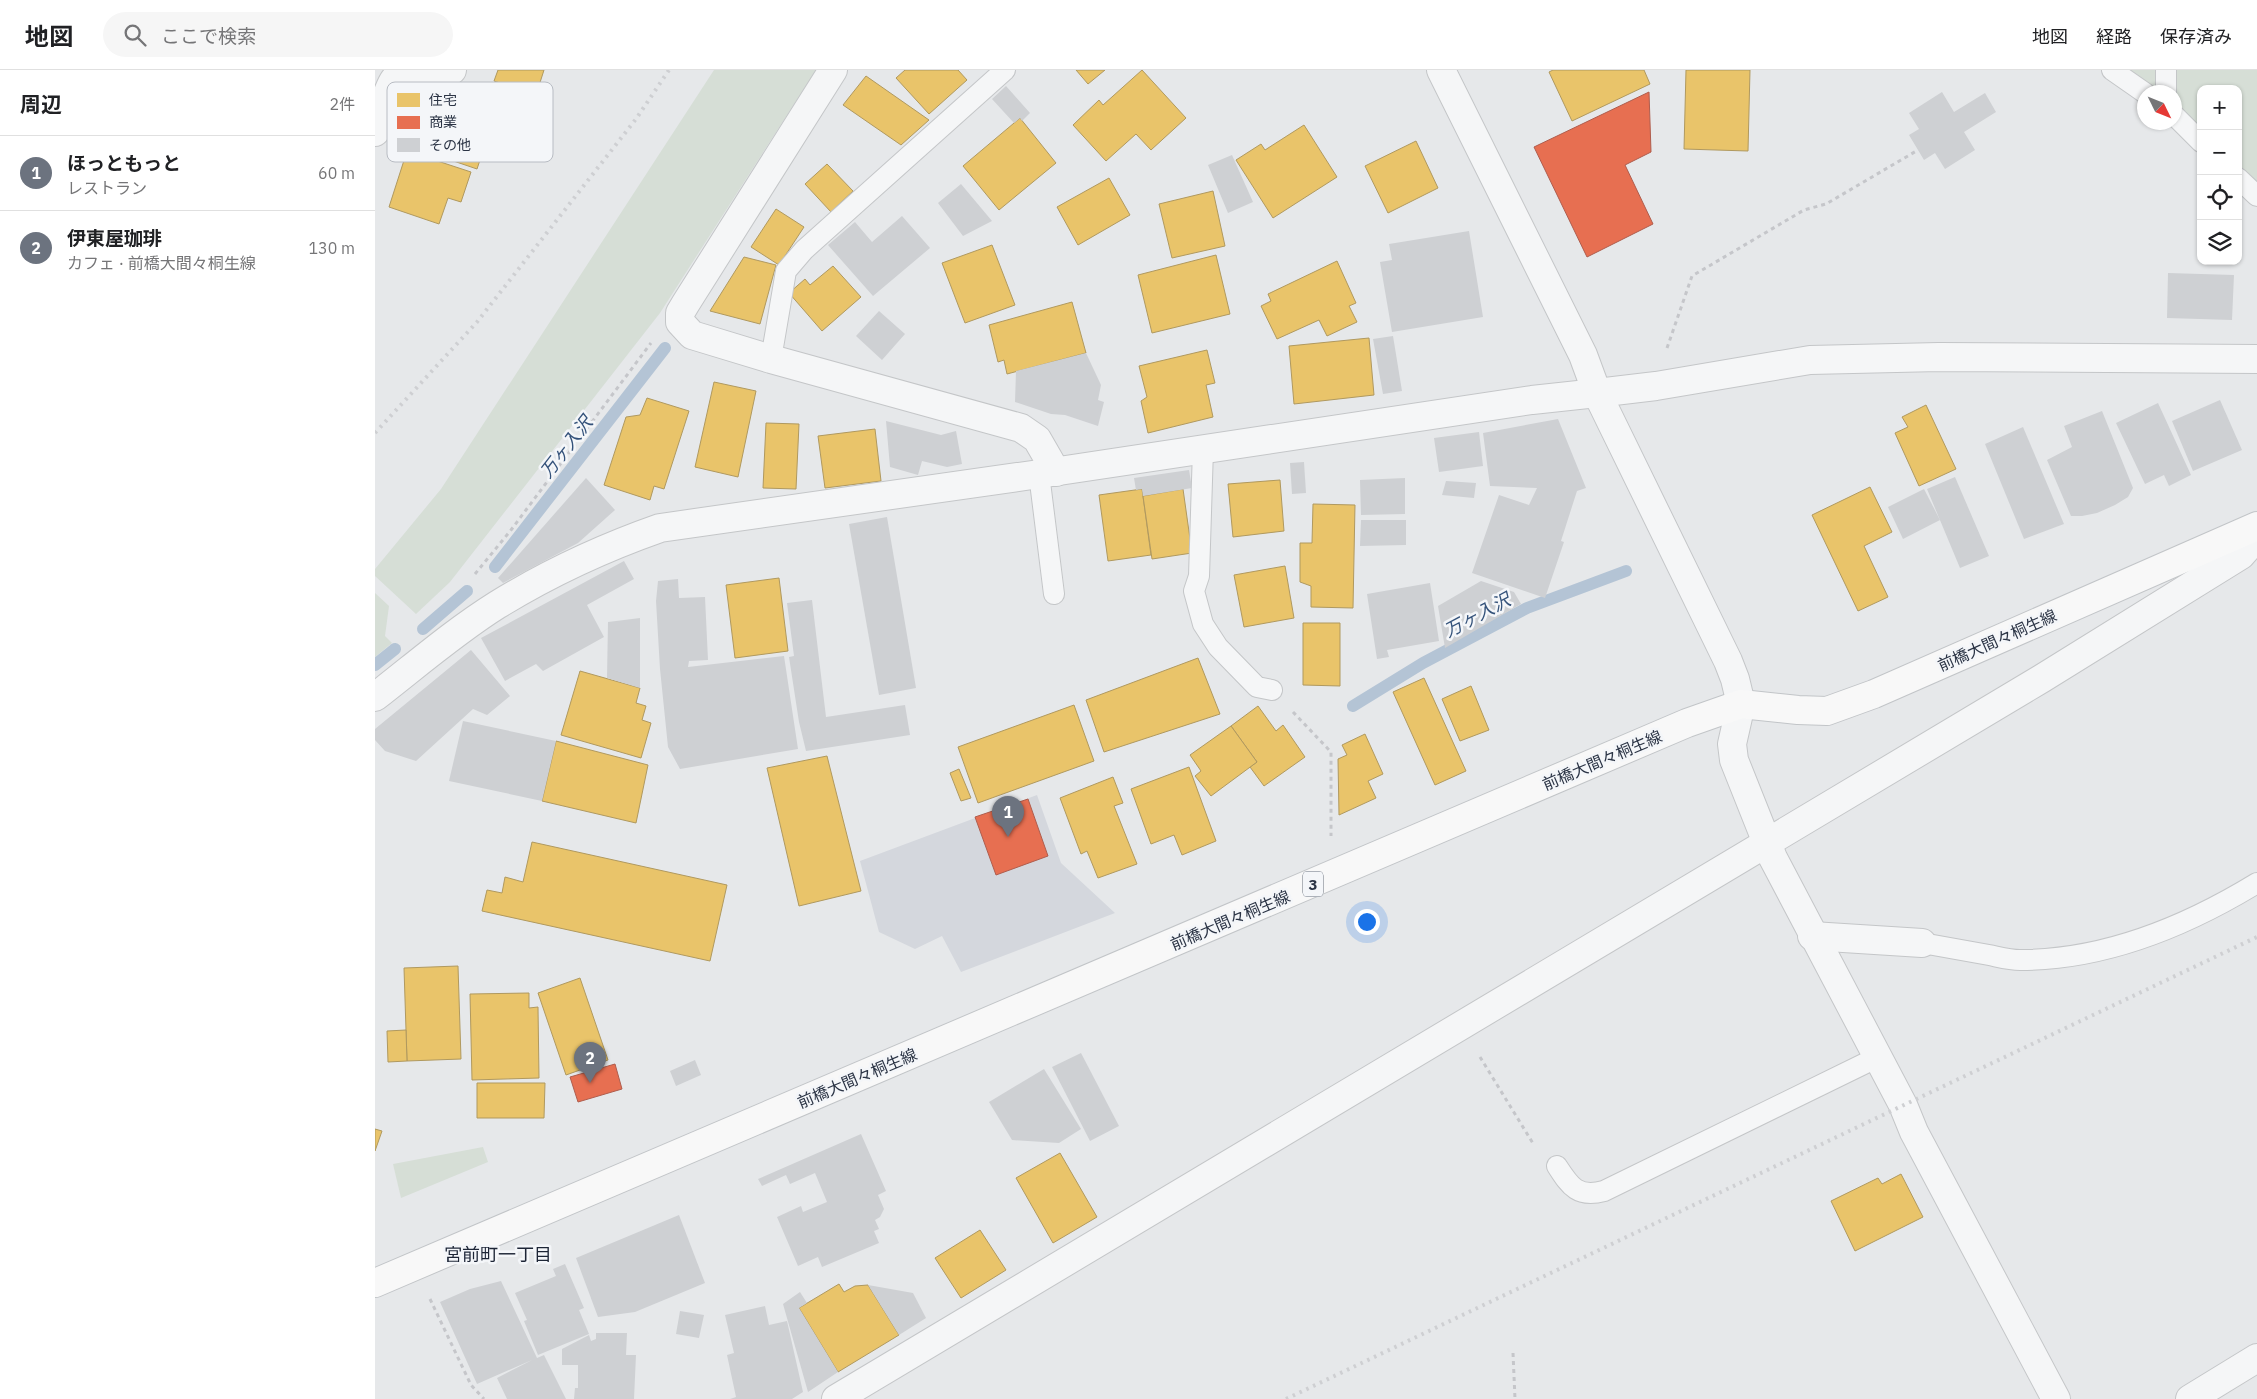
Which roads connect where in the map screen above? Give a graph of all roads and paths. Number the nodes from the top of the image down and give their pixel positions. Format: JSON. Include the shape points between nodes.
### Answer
{"nodes":[{"id":1,"x":452,"y":70,"type":"edge"},
{"id":2,"x":833,"y":70,"type":"edge"},
{"id":3,"x":1005,"y":70,"type":"edge"},
{"id":4,"x":1441,"y":70,"type":"edge"},
{"id":5,"x":2113,"y":70,"type":"edge"},
{"id":6,"x":2166,"y":70,"type":"edge"},
{"id":7,"x":392,"y":82,"type":"edge"},
{"id":8,"x":2166,"y":85,"type":"edge"},
{"id":9,"x":2137,"y":87,"type":"edge"},
{"id":10,"x":387,"y":97,"type":"edge"},
{"id":11,"x":2182,"y":123,"type":"edge"},
{"id":12,"x":375,"y":132,"type":"edge"},
{"id":13,"x":2197,"y":138,"type":"edge"},
{"id":14,"x":1919,"y":150,"type":"dead end"},
{"id":15,"x":2242,"y":182,"type":"edge"},
{"id":16,"x":2257,"y":196,"type":"edge"},
{"id":17,"x":679,"y":322,"type":"junction"},
{"id":18,"x":1666,"y":349,"type":"dead end"},
{"id":19,"x":771,"y":359,"type":"junction"},
{"id":20,"x":2257,"y":359,"type":"edge"},
{"id":21,"x":1597,"y":393,"type":"junction"},
{"id":22,"x":1203,"y":449,"type":"junction"},
{"id":23,"x":1048,"y":473,"type":"junction"},
{"id":24,"x":2257,"y":526,"type":"edge"},
{"id":25,"x":2257,"y":537,"type":"edge"},
{"id":26,"x":474,"y":575,"type":"dead end"},
{"id":27,"x":1054,"y":594,"type":"dead end"},
{"id":28,"x":1272,"y":690,"type":"joint"},
{"id":29,"x":375,"y":697,"type":"edge"},
{"id":30,"x":1741,"y":704,"type":"junction"},
{"id":31,"x":1767,"y":841,"type":"junction"},
{"id":32,"x":1330,"y":844,"type":"dead end"},
{"id":33,"x":2257,"y":883,"type":"edge"},
{"id":34,"x":1812,"y":936,"type":"junction"},
{"id":35,"x":1921,"y":943,"type":"joint"},
{"id":36,"x":1461,"y":1025,"type":"junction"},
{"id":37,"x":1878,"y":1057,"type":"junction"},
{"id":38,"x":1557,"y":1166,"type":"joint"},
{"id":39,"x":375,"y":1283,"type":"edge"},
{"id":40,"x":429,"y":1297,"type":"dead end"},
{"id":41,"x":1513,"y":1353,"type":"dead end"},
{"id":42,"x":2257,"y":1358,"type":"edge"},
{"id":43,"x":484,"y":1399,"type":"edge"},
{"id":44,"x":836,"y":1399,"type":"edge"},
{"id":45,"x":1515,"y":1399,"type":"edge"},
{"id":46,"x":2056,"y":1399,"type":"edge"},
{"id":47,"x":2191,"y":1399,"type":"edge"}],
"edges":[{"from":1,"to":7,"type":"street","via":[[447,75],[437,76],[409,73]]},
{"from":2,"to":17,"type":"street","via":[[686,303]]},
{"from":3,"to":19,"type":"lane","via":[[804,250],[786,271]]},
{"from":4,"to":21,"type":"street","via":[[1583,356]]},
{"from":5,"to":9,"type":"lane"},
{"from":6,"to":8,"type":"lane"},
{"from":10,"to":12,"type":"street"},
{"from":11,"to":13,"type":"lane"},
{"from":14,"to":18,"type":"path","via":[[1826,204],[1804,210],[1692,276]]},
{"from":15,"to":16,"type":"lane"},
{"from":17,"to":19,"type":"street","via":[[691,335]]},
{"from":17,"to":26,"type":"path","via":[[658,335]]},
{"from":19,"to":23,"type":"street","via":[[1021,428],[1037,439]]},
{"from":20,"to":21,"type":"street","via":[[1929,357],[1810,360]]},
{"from":21,"to":22,"type":"street"},
{"from":21,"to":30,"type":"street","via":[[1728,661]]},
{"from":22,"to":23,"type":"street"},
{"from":22,"to":28,"type":"lane","via":[[1199,576],[1194,591],[1203,624],[1224,654],[1257,687]]},
{"from":23,"to":27,"type":"lane"},
{"from":23,"to":29,"type":"street","via":[[660,528],[597,552],[496,605]]},
{"from":24,"to":30,"type":"main road","name":"前橋大間々桐生線","number":"3","via":[[1874,694],[1827,711]]},
{"from":25,"to":31,"type":"street","via":[[2241,555],[2041,679]]},
{"from":28,"to":32,"type":"path","via":[[1331,752]]},
{"from":30,"to":31,"type":"street","via":[[1732,744],[1734,760]]},
{"from":30,"to":39,"type":"main road","name":"前橋大間々桐生線","number":"3","via":[[1687,723]]},
{"from":31,"to":34,"type":"street"},
{"from":31,"to":36,"type":"street"},
{"from":33,"to":35,"type":"lane","via":[[2215,908],[2159,932],[2102,951],[2018,960]]},
{"from":34,"to":35,"type":"street"},
{"from":34,"to":37,"type":"street"},
{"from":36,"to":38,"type":"path","via":[[1535,1147]]},
{"from":36,"to":44,"type":"street"},
{"from":37,"to":38,"type":"lane","via":[[1604,1191],[1583,1193],[1575,1189]]},
{"from":37,"to":46,"type":"street","via":[[1914,1132]]},
{"from":40,"to":43,"type":"path","via":[[471,1385]]},
{"from":41,"to":45,"type":"path"},
{"from":42,"to":47,"type":"street"}]}
